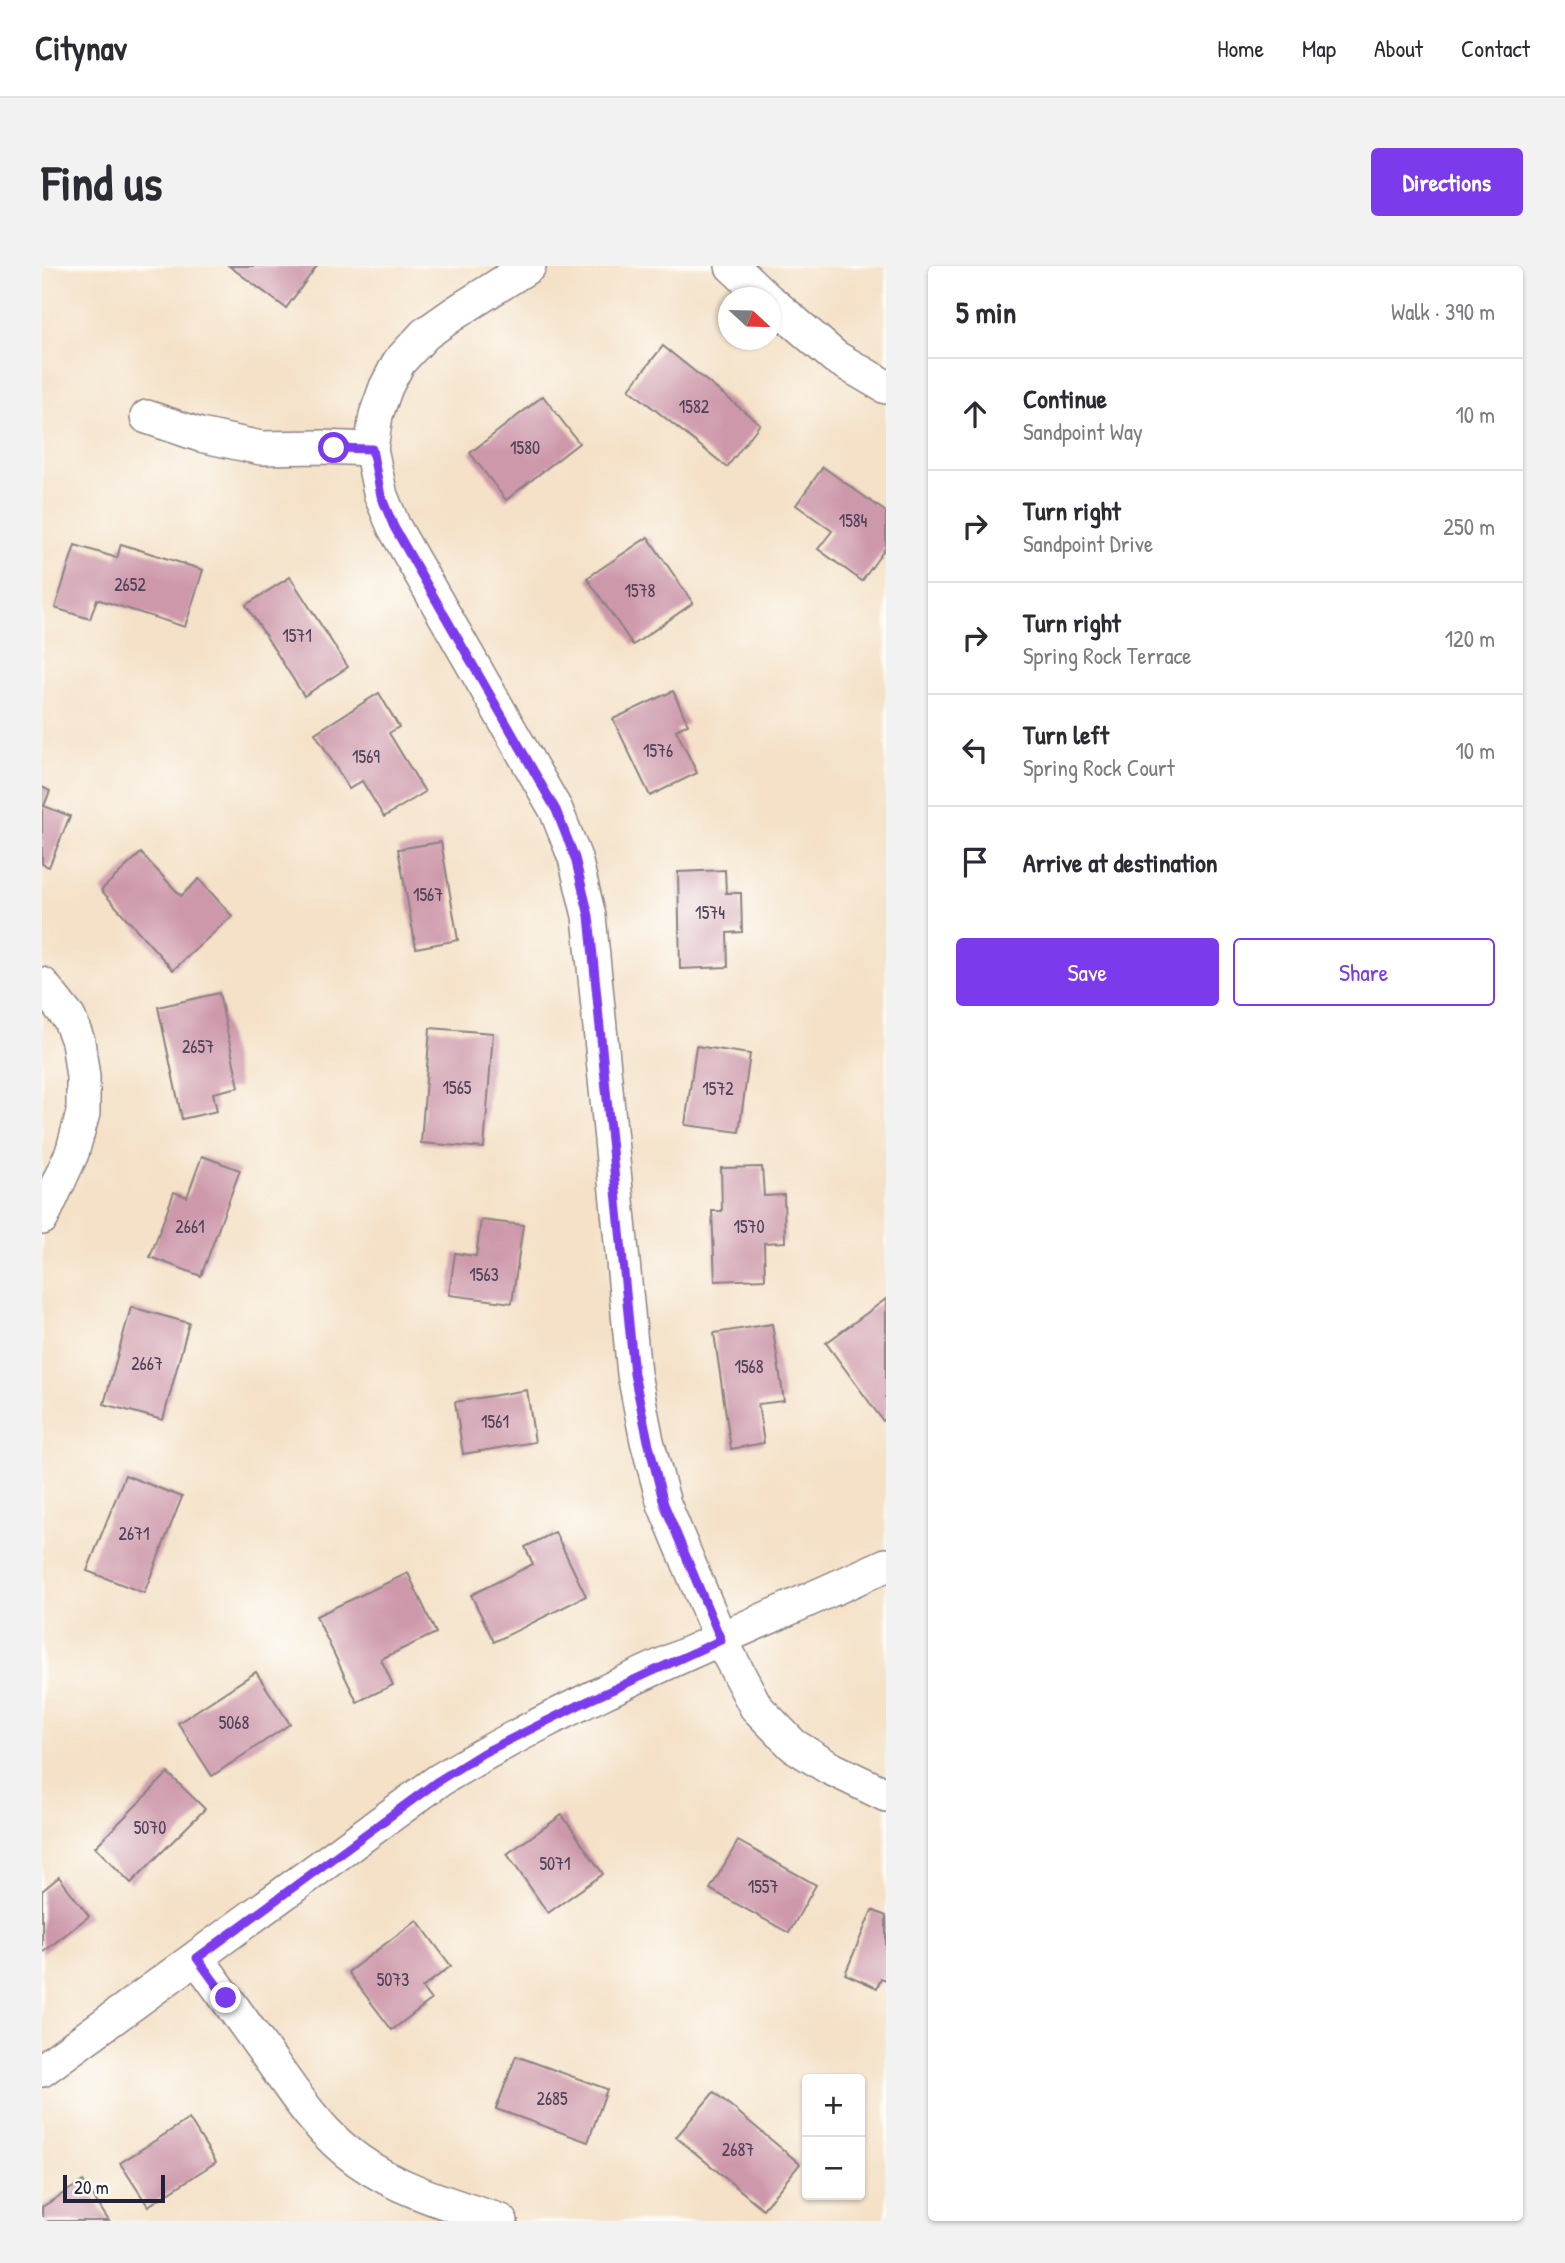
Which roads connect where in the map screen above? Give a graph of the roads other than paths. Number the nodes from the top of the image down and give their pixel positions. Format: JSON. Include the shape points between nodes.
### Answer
{"nodes":[{"id":1,"x":529,"y":266,"type":"edge"},
{"id":2,"x":732,"y":266,"type":"edge"},
{"id":3,"x":754,"y":287,"type":"edge"},
{"id":4,"x":781,"y":311,"type":"edge"},
{"id":5,"x":886,"y":387,"type":"edge"},
{"id":6,"x":147,"y":417,"type":"dead end"},
{"id":7,"x":372,"y":449,"type":"junction"},
{"id":8,"x":42,"y":984,"type":"edge"},
{"id":9,"x":42,"y":1218,"type":"edge"},
{"id":10,"x":886,"y":1565,"type":"edge"},
{"id":11,"x":721,"y":1640,"type":"junction"},
{"id":12,"x":886,"y":1795,"type":"edge"},
{"id":13,"x":197,"y":1958,"type":"junction"},
{"id":14,"x":42,"y":2070,"type":"edge"},
{"id":15,"x":501,"y":2221,"type":"edge"}],
"edges":[{"from":1,"to":7,"type":"street","via":[[425,334],[399,362],[376,415]]},
{"from":2,"to":3,"type":"street"},
{"from":4,"to":5,"type":"street","via":[[835,357]]},
{"from":6,"to":7,"type":"street","via":[[261,448]]},
{"from":7,"to":11,"type":"street","via":[[381,496],[394,527],[537,774],[575,858],[589,916],[634,1374],[664,1504]]},
{"from":8,"to":9,"type":"street","via":[[69,1018],[78,1041],[83,1113],[72,1153]]},
{"from":10,"to":11,"type":"street"},
{"from":11,"to":12,"type":"street","via":[[756,1707],[793,1745]]},
{"from":11,"to":13,"type":"street","via":[[483,1753]]},
{"from":13,"to":14,"type":"street"},
{"from":13,"to":15,"type":"street","via":[[309,2115],[336,2142],[394,2182]]}]}
